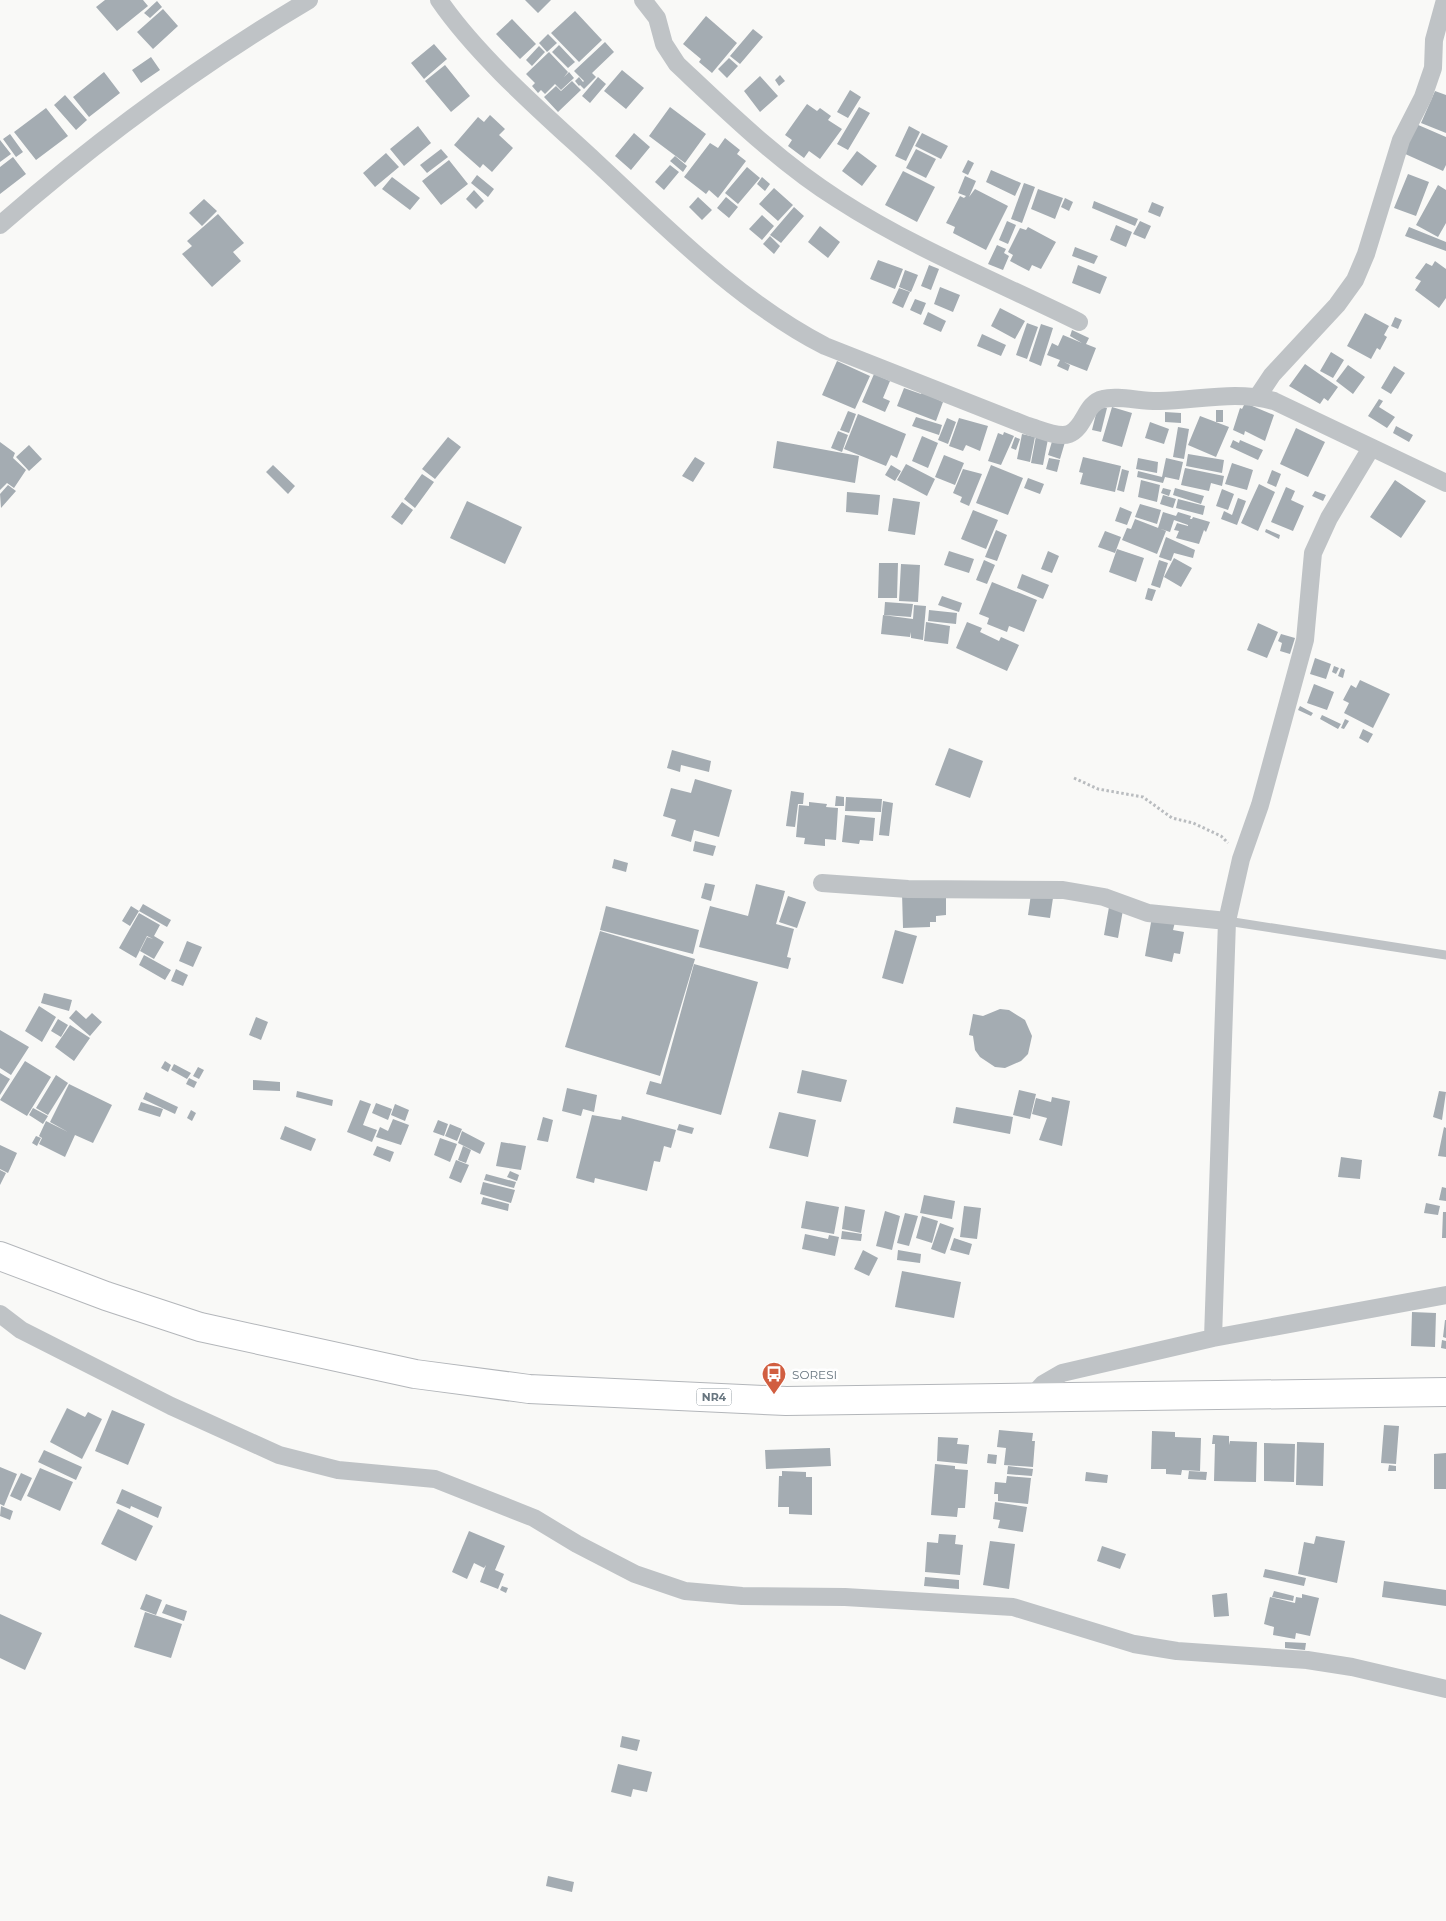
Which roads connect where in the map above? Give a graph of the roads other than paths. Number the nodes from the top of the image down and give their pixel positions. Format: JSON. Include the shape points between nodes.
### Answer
{"nodes":[{"id":1,"x":308,"y":0,"type":"edge"},
{"id":2,"x":439,"y":0,"type":"edge"},
{"id":3,"x":644,"y":0,"type":"edge"},
{"id":4,"x":1445,"y":0,"type":"edge"},
{"id":5,"x":3,"y":216,"type":"edge"},
{"id":6,"x":1079,"y":322,"type":"dead end"},
{"id":7,"x":1258,"y":396,"type":"junction"},
{"id":8,"x":1371,"y":448,"type":"junction"},
{"id":9,"x":1446,"y":483,"type":"edge"},
{"id":10,"x":822,"y":883,"type":"dead end"},
{"id":11,"x":1227,"y":921,"type":"junction"},
{"id":12,"x":1446,"y":955,"type":"edge"},
{"id":13,"x":0,"y":1256,"type":"edge"},
{"id":14,"x":1446,"y":1295,"type":"edge"},
{"id":15,"x":0,"y":1314,"type":"edge"},
{"id":16,"x":1213,"y":1338,"type":"junction"},
{"id":17,"x":1446,"y":1392,"type":"edge"},
{"id":18,"x":1030,"y":1398,"type":"junction"},
{"id":19,"x":1446,"y":1689,"type":"edge"}],
"edges":[{"from":1,"to":5,"type":"street","via":[[203,67]]},
{"from":2,"to":7,"type":"street","via":[[501,71],[650,212],[755,302],[794,330],[825,346],[1055,434],[1069,434],[1078,427],[1094,403],[1103,398],[1160,401]]},
{"from":3,"to":6,"type":"street","via":[[657,18],[664,44],[677,64],[793,168],[839,201]]},
{"from":4,"to":7,"type":"street","via":[[1434,40],[1433,68],[1423,97],[1401,140],[1355,280],[1337,305],[1272,375]]},
{"from":7,"to":8,"type":"street"},
{"from":8,"to":9,"type":"street"},
{"from":8,"to":11,"type":"street","via":[[1329,518],[1313,554],[1305,640],[1260,805],[1241,859]]},
{"from":10,"to":11,"type":"street","via":[[908,889],[1063,890],[1104,897],[1148,913]]},
{"from":11,"to":12,"type":"lane"},
{"from":11,"to":16,"type":"street"},
{"from":13,"to":18,"type":"highway","number":"NR4","via":[[200,1327],[415,1374],[529,1389],[776,1400]]},
{"from":14,"to":16,"type":"street"},
{"from":15,"to":19,"type":"street","via":[[21,1330],[171,1406],[279,1455],[338,1470],[435,1479],[534,1518],[635,1574],[685,1592],[742,1596],[846,1596],[1012,1607],[1134,1644],[1177,1651],[1352,1666]]},
{"from":16,"to":18,"type":"street","via":[[1062,1373],[1043,1384]]},
{"from":17,"to":18,"type":"highway","number":"NR4"}]}
